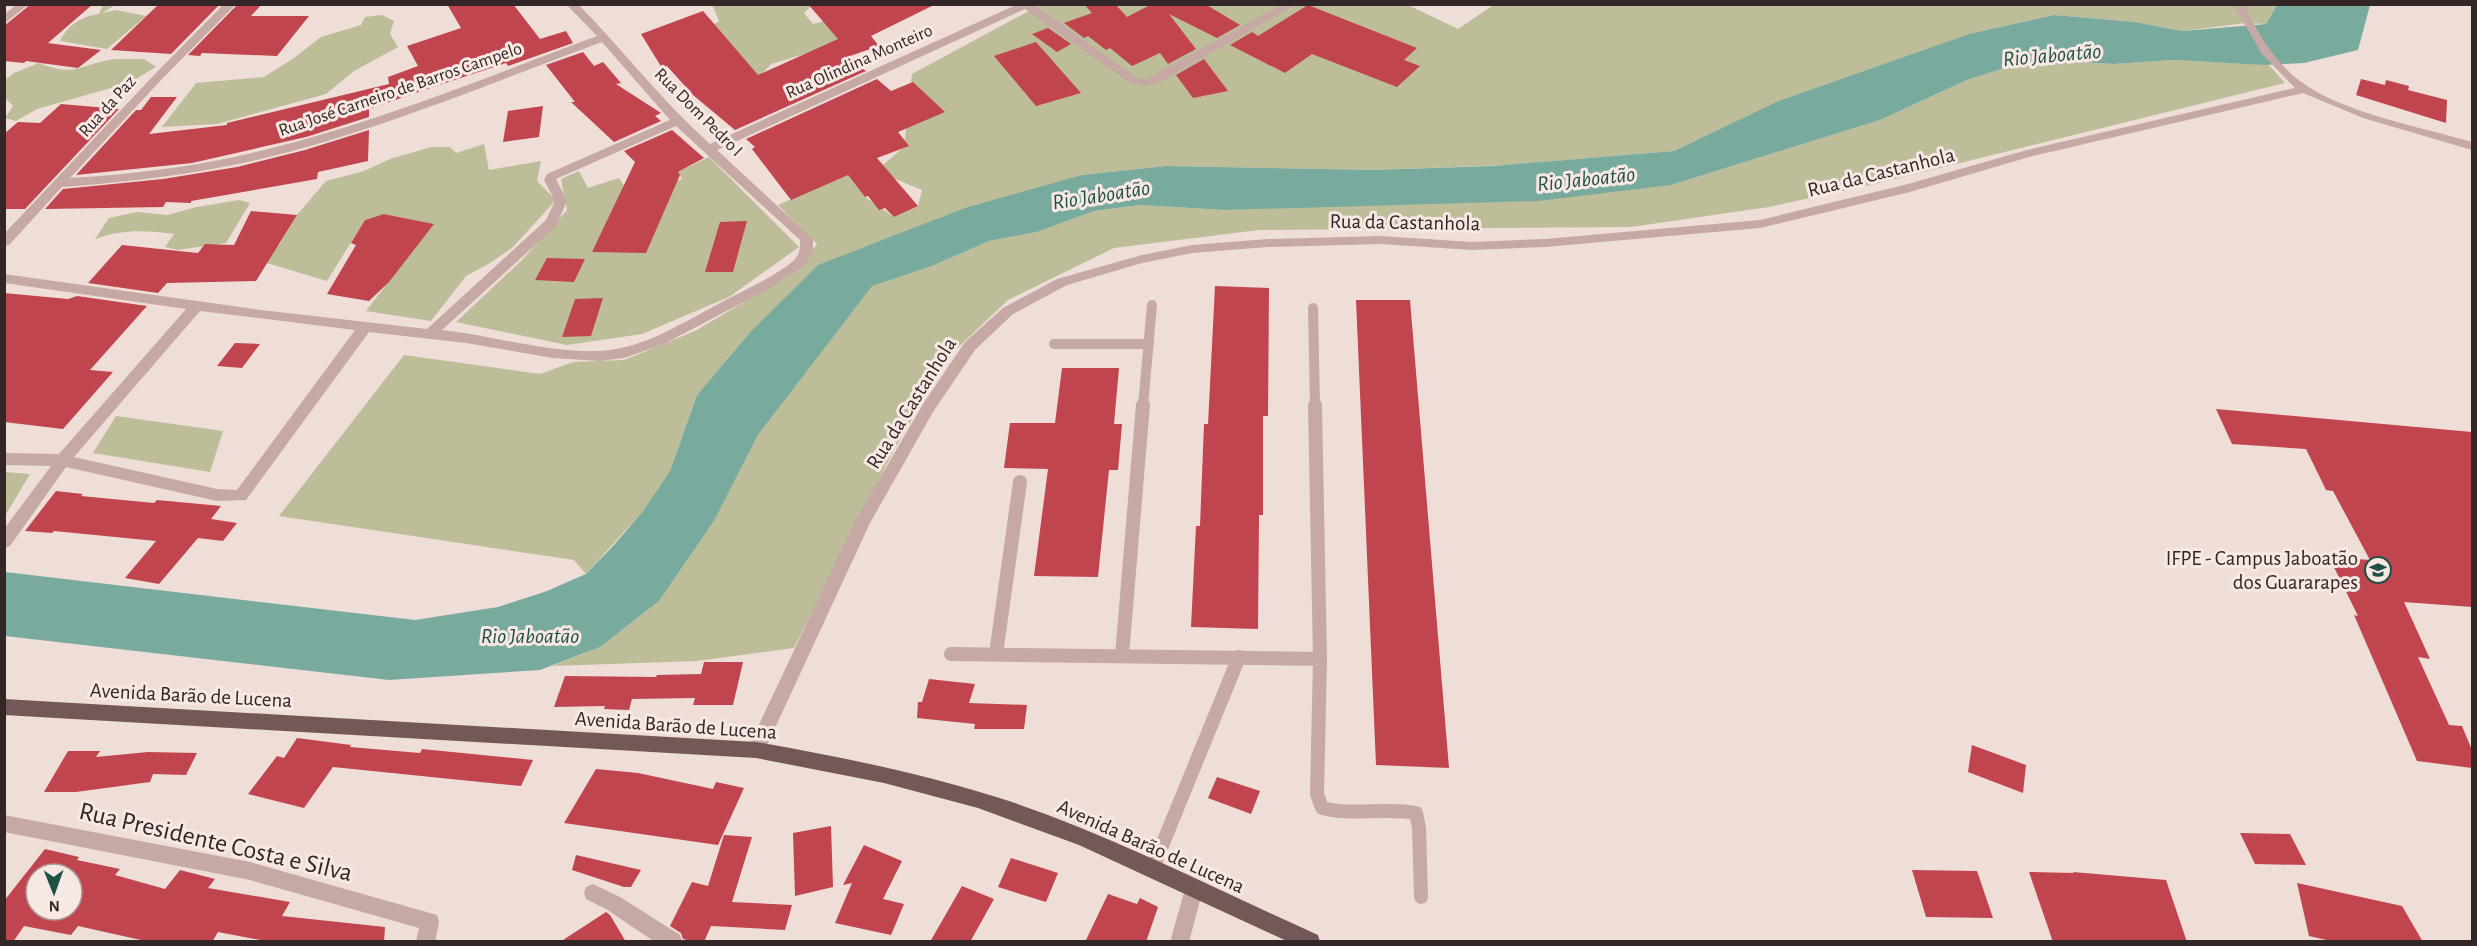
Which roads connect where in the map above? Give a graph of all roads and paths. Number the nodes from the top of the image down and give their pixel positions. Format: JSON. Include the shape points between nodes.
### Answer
{"nodes":[{"id":1,"x":24,"y":4,"type":"edge"},
{"id":2,"x":231,"y":4,"type":"edge"},
{"id":3,"x":571,"y":4,"type":"edge"},
{"id":4,"x":1292,"y":4,"type":"edge"},
{"id":5,"x":2238,"y":4,"type":"edge"},
{"id":6,"x":1026,"y":5,"type":"edge"},
{"id":7,"x":4,"y":21,"type":"edge"},
{"id":8,"x":604,"y":37,"type":"junction"},
{"id":9,"x":2305,"y":89,"type":"junction"},
{"id":10,"x":677,"y":121,"type":"junction"},
{"id":11,"x":2472,"y":146,"type":"edge"},
{"id":12,"x":707,"y":150,"type":"junction"},
{"id":13,"x":62,"y":183,"type":"junction"},
{"id":14,"x":7,"y":237,"type":"edge"},
{"id":15,"x":4,"y":278,"type":"edge"},
{"id":16,"x":197,"y":305,"type":"junction"},
{"id":17,"x":1152,"y":305,"type":"dead end"},
{"id":18,"x":1313,"y":308,"type":"dead end"},
{"id":19,"x":366,"y":326,"type":"junction"},
{"id":20,"x":431,"y":333,"type":"junction"},
{"id":21,"x":1054,"y":344,"type":"dead end"},
{"id":22,"x":1149,"y":344,"type":"junction"},
{"id":23,"x":4,"y":459,"type":"edge"},
{"id":24,"x":63,"y":460,"type":"junction"},
{"id":25,"x":1020,"y":482,"type":"dead end"},
{"id":26,"x":7,"y":539,"type":"edge"},
{"id":27,"x":951,"y":654,"type":"dead end"},
{"id":28,"x":996,"y":654,"type":"junction"},
{"id":29,"x":1122,"y":655,"type":"junction"},
{"id":30,"x":1239,"y":657,"type":"junction"},
{"id":31,"x":1320,"y":659,"type":"junction"},
{"id":32,"x":4,"y":707,"type":"edge"},
{"id":33,"x":756,"y":750,"type":"junction"},
{"id":34,"x":4,"y":823,"type":"edge"},
{"id":35,"x":1152,"y":870,"type":"junction"},
{"id":36,"x":1194,"y":889,"type":"junction"},
{"id":37,"x":593,"y":893,"type":"dead end"},
{"id":38,"x":1421,"y":897,"type":"dead end"},
{"id":39,"x":424,"y":942,"type":"edge"},
{"id":40,"x":673,"y":942,"type":"edge"},
{"id":41,"x":1179,"y":942,"type":"edge"},
{"id":42,"x":1311,"y":942,"type":"edge"}],
"edges":[{"from":1,"to":7,"type":"street"},
{"from":2,"to":13,"type":"street","name":"Rua da Paz"},
{"from":3,"to":8,"type":"street","name":"Rua Dom Pedro I"},
{"from":4,"to":6,"type":"street","via":[[1146,83],[1134,81]]},
{"from":5,"to":9,"type":"street","via":[[2246,23],[2283,70]]},
{"from":6,"to":12,"type":"street","name":"Rua Olindina Monteiro"},
{"from":8,"to":10,"type":"street","name":"Rua Dom Pedro I"},
{"from":8,"to":13,"type":"street","name":"Rua José Carneiro de Barros Campelo","via":[[408,110],[290,147],[192,169]]},
{"from":9,"to":11,"type":"street","via":[[2359,111]]},
{"from":9,"to":33,"type":"street","name":"Rua da Castanhola","via":[[2027,154],[1910,188],[1760,224],[1545,243],[1472,246],[1381,240],[1192,249],[1062,282],[1008,311],[970,346],[928,408],[863,521]]},
{"from":10,"to":12,"type":"street","name":"Rua Dom Pedro I"},
{"from":10,"to":20,"type":"street","via":[[551,177],[562,201],[551,223]]},
{"from":12,"to":20,"type":"street","name":"Rua Dom Pedro I","via":[[807,239],[806,253],[799,263],[659,340],[624,353],[554,353]]},
{"from":13,"to":14,"type":"street","name":"Rua da Paz"},
{"from":15,"to":16,"type":"street"},
{"from":16,"to":19,"type":"street"},
{"from":16,"to":24,"type":"street"},
{"from":17,"to":22,"type":"lane"},
{"from":18,"to":31,"type":"lane"},
{"from":19,"to":20,"type":"street"},
{"from":19,"to":24,"type":"street","via":[[241,496],[217,495]]},
{"from":21,"to":22,"type":"lane"},
{"from":22,"to":29,"type":"lane"},
{"from":23,"to":24,"type":"street"},
{"from":24,"to":26,"type":"street"},
{"from":25,"to":28,"type":"lane"},
{"from":27,"to":28,"type":"lane"},
{"from":28,"to":29,"type":"lane"},
{"from":29,"to":30,"type":"lane"},
{"from":30,"to":31,"type":"lane"},
{"from":30,"to":35,"type":"lane"},
{"from":31,"to":38,"type":"lane","via":[[1317,794],[1322,808],[1335,812],[1416,813]]},
{"from":32,"to":33,"type":"main road","name":"Avenida Barão de Lucena"},
{"from":33,"to":35,"type":"main road","name":"Avenida Barão de Lucena","via":[[916,781],[1069,831]]},
{"from":34,"to":39,"type":"street","name":"Rua Presidente Costa e Silva","via":[[250,871],[430,922]]},
{"from":35,"to":36,"type":"main road","name":"Avenida Barão de Lucena"},
{"from":36,"to":41,"type":"street"},
{"from":36,"to":42,"type":"main road","name":"Avenida Barão de Lucena"},
{"from":37,"to":40,"type":"street"}]}
